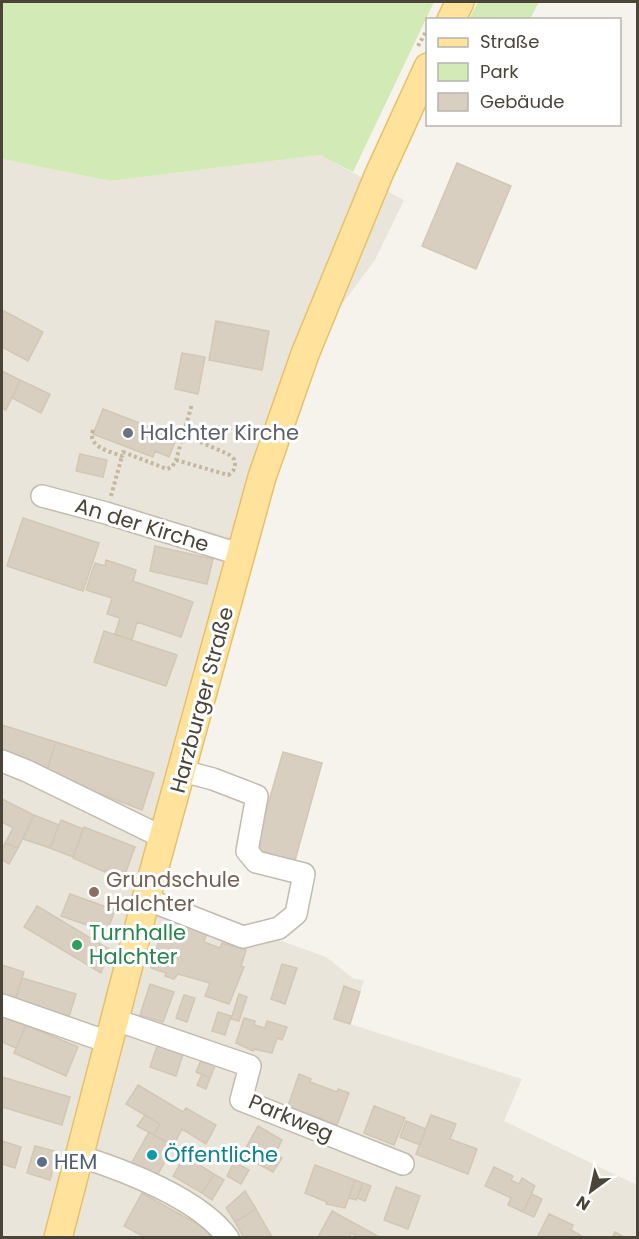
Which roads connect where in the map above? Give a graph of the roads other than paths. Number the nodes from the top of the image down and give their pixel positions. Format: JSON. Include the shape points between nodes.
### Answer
{"nodes":[{"id":1,"x":460,"y":2,"type":"edge"},
{"id":2,"x":452,"y":18,"type":"edge"},
{"id":3,"x":426,"y":71,"type":"edge"},
{"id":4,"x":42,"y":496,"type":"dead end"},
{"id":5,"x":242,"y":555,"type":"junction"},
{"id":6,"x":2,"y":761,"type":"edge"},
{"id":7,"x":183,"y":771,"type":"junction"},
{"id":8,"x":164,"y":838,"type":"junction"},
{"id":9,"x":146,"y":899,"type":"junction"},
{"id":10,"x":2,"y":1005,"type":"edge"},
{"id":11,"x":112,"y":1031,"type":"junction"},
{"id":12,"x":79,"y":1156,"type":"junction"},
{"id":13,"x":403,"y":1164,"type":"dead end"},
{"id":14,"x":58,"y":1238,"type":"edge"},
{"id":15,"x":228,"y":1238,"type":"edge"}],
"edges":[{"from":1,"to":2,"type":"main road"},
{"from":3,"to":5,"type":"main road","name":"Harzburger Straße","via":[[305,354],[262,477]]},
{"from":4,"to":5,"type":"street","name":"An der Kirche"},
{"from":5,"to":7,"type":"main road","name":"Harzburger Straße"},
{"from":6,"to":8,"type":"street"},
{"from":7,"to":8,"type":"main road","name":"Harzburger Straße"},
{"from":7,"to":9,"type":"street","via":[[257,796],[247,851],[256,862],[304,874],[297,914],[279,928],[243,937]]},
{"from":8,"to":9,"type":"main road","name":"Harzburger Straße"},
{"from":9,"to":11,"type":"main road","name":"Harzburger Straße"},
{"from":10,"to":11,"type":"street"},
{"from":11,"to":12,"type":"main road","name":"Harzburger Straße"},
{"from":11,"to":13,"type":"street","name":"Parkweg","via":[[250,1066],[240,1100]]},
{"from":12,"to":14,"type":"main road","name":"Harzburger Straße"},
{"from":12,"to":15,"type":"street","via":[[148,1182],[212,1220]]}]}
